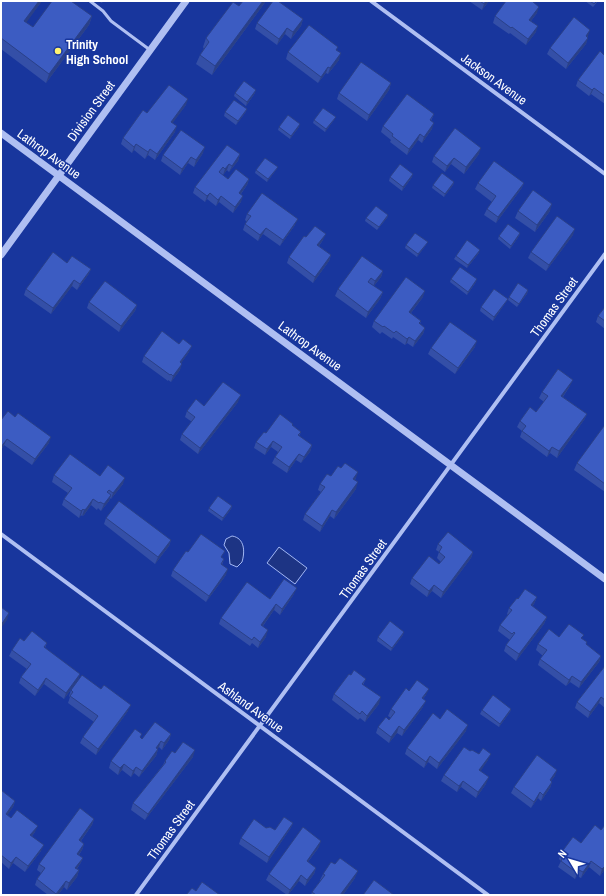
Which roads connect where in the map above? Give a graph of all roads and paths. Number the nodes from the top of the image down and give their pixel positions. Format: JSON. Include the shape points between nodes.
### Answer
{"nodes":[{"id":1,"x":90,"y":1,"type":"edge"},
{"id":2,"x":186,"y":1,"type":"edge"},
{"id":3,"x":371,"y":1,"type":"edge"},
{"id":4,"x":150,"y":50,"type":"junction"},
{"id":5,"x":1,"y":133,"type":"edge"},
{"id":6,"x":605,"y":174,"type":"edge"},
{"id":7,"x":59,"y":176,"type":"junction"},
{"id":8,"x":605,"y":254,"type":"edge"},
{"id":9,"x":1,"y":255,"type":"edge"},
{"id":10,"x":451,"y":465,"type":"junction"},
{"id":11,"x":1,"y":534,"type":"edge"},
{"id":12,"x":605,"y":579,"type":"edge"},
{"id":13,"x":260,"y":726,"type":"junction"},
{"id":14,"x":136,"y":895,"type":"edge"},
{"id":15,"x":488,"y":895,"type":"edge"}],
"edges":[{"from":1,"to":4,"type":"lane","via":[[111,21]]},
{"from":2,"to":4,"type":"street","name":"Division Street"},
{"from":3,"to":6,"type":"street","name":"Jackson Avenue"},
{"from":4,"to":7,"type":"street","name":"Division Street"},
{"from":5,"to":7,"type":"street","name":"Lathrop Avenue"},
{"from":7,"to":9,"type":"street","name":"Division Street"},
{"from":7,"to":10,"type":"street","name":"Lathrop Avenue"},
{"from":8,"to":10,"type":"street","name":"Thomas Street"},
{"from":10,"to":12,"type":"street","name":"Lathrop Avenue"},
{"from":10,"to":13,"type":"street","name":"Thomas Street"},
{"from":11,"to":13,"type":"street","name":"Ashland Avenue"},
{"from":13,"to":14,"type":"street","name":"Thomas Street"},
{"from":13,"to":15,"type":"street","name":"Ashland Avenue"}]}
